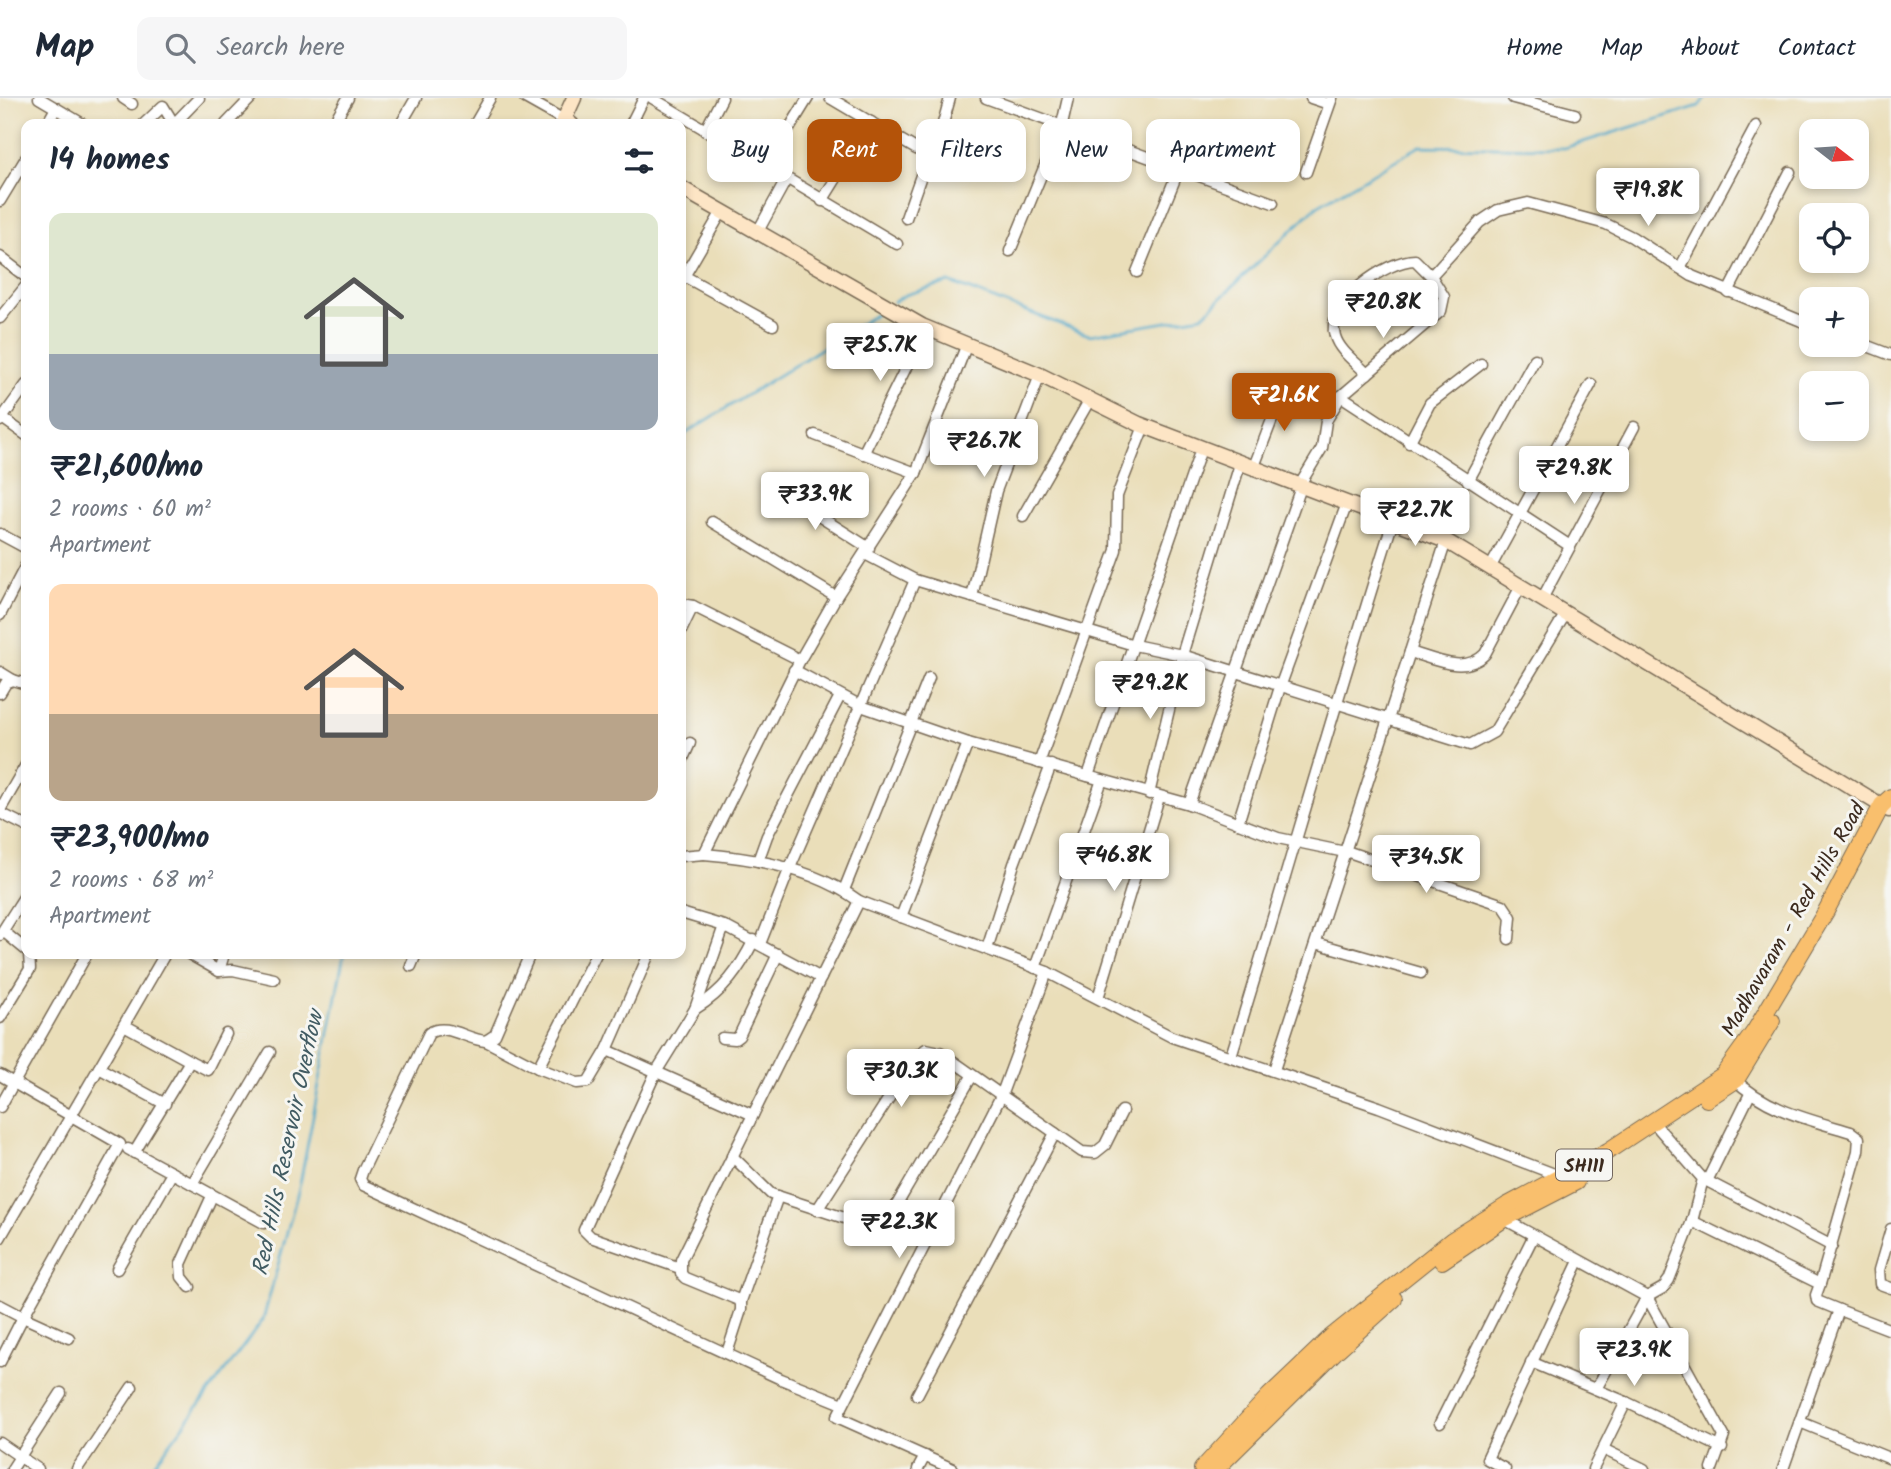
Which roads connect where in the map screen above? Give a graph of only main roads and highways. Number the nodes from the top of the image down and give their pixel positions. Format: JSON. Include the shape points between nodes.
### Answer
{"nodes":[{"id":1,"x":1888,"y":805,"type":"edge"},
{"id":2,"x":1565,"y":1182,"type":"junction"},
{"id":3,"x":1202,"y":1469,"type":"edge"},
{"id":4,"x":1216,"y":1469,"type":"edge"}],
"edges":[{"from":1,"to":2,"type":"main road","name":"Madhavaram - Red Hills Road","number":"SH111","via":[[1824,924],[1731,1075]]},
{"from":2,"to":3,"type":"main road","name":"Madhavaram - Red Hills Road","number":"SH111","via":[[1506,1206],[1451,1240],[1331,1337]]},
{"from":2,"to":4,"type":"main road","name":"Madhavaram - Red Hills Road","number":"SH111","via":[[1453,1252],[1399,1295]]}]}
